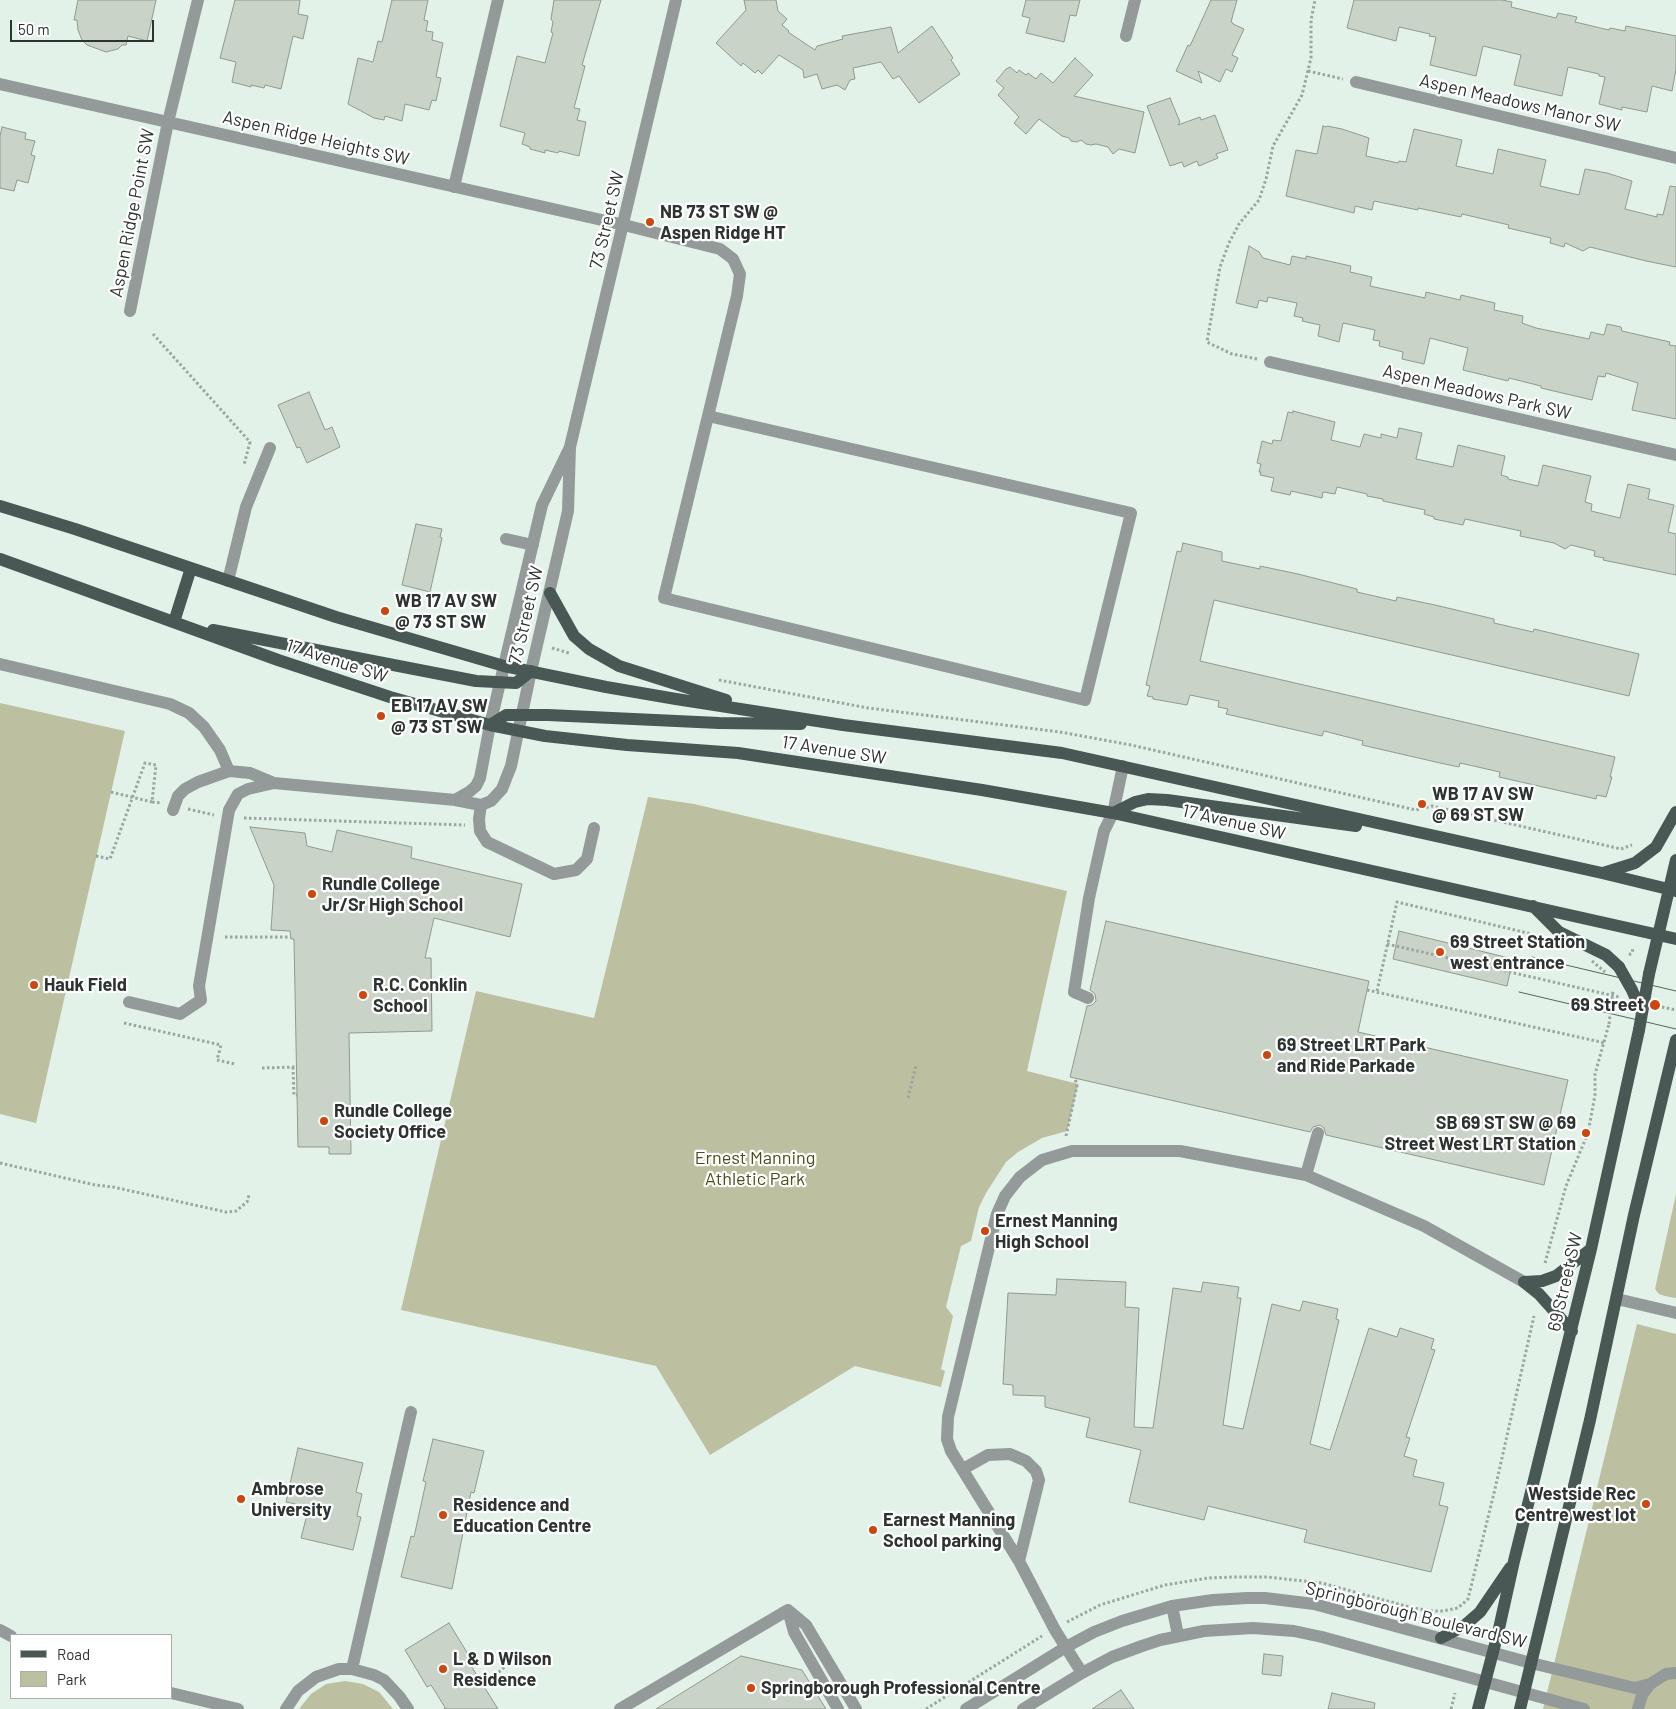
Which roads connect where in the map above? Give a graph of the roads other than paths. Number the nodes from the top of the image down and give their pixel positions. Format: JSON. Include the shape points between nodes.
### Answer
{"nodes":[{"id":1,"x":198,"y":0,"type":"edge"},
{"id":2,"x":498,"y":0,"type":"edge"},
{"id":3,"x":676,"y":0,"type":"edge"},
{"id":4,"x":1135,"y":0,"type":"edge"},
{"id":5,"x":1126,"y":36,"type":"dead end"},
{"id":6,"x":1356,"y":82,"type":"road end"},
{"id":7,"x":0,"y":84,"type":"edge"},
{"id":8,"x":168,"y":122,"type":"junction"},
{"id":9,"x":1676,"y":158,"type":"edge"},
{"id":10,"x":454,"y":187,"type":"junction"},
{"id":11,"x":624,"y":225,"type":"junction"},
{"id":12,"x":130,"y":311,"type":"dead end"},
{"id":13,"x":1270,"y":362,"type":"road end"},
{"id":14,"x":708,"y":416,"type":"junction"},
{"id":15,"x":570,"y":447,"type":"junction"},
{"id":16,"x":270,"y":448,"type":"dead end"},
{"id":17,"x":1676,"y":455,"type":"edge"},
{"id":18,"x":0,"y":506,"type":"edge"},
{"id":19,"x":506,"y":539,"type":"dead end"},
{"id":20,"x":533,"y":545,"type":"junction"},
{"id":21,"x":0,"y":559,"type":"edge"},
{"id":22,"x":191,"y":568,"type":"junction"},
{"id":23,"x":228,"y":581,"type":"junction"},
{"id":24,"x":550,"y":593,"type":"junction"},
{"id":25,"x":174,"y":622,"type":"junction"},
{"id":26,"x":0,"y":664,"type":"edge"},
{"id":27,"x":504,"y":666,"type":"junction"},
{"id":28,"x":531,"y":671,"type":"junction"},
{"id":29,"x":500,"y":683,"type":"junction"},
{"id":30,"x":762,"y":711,"type":"junction"},
{"id":31,"x":522,"y":715,"type":"junction"},
{"id":32,"x":490,"y":725,"type":"junction"},
{"id":33,"x":843,"y":725,"type":"junction"},
{"id":34,"x":518,"y":731,"type":"junction"},
{"id":35,"x":1123,"y":766,"type":"junction"},
{"id":36,"x":228,"y":771,"type":"junction"},
{"id":37,"x":274,"y":783,"type":"junction"},
{"id":38,"x":455,"y":800,"type":"junction"},
{"id":39,"x":481,"y":805,"type":"junction"},
{"id":40,"x":173,"y":808,"type":"road end"},
{"id":41,"x":1676,"y":812,"type":"edge"},
{"id":42,"x":1113,"y":813,"type":"junction"},
{"id":43,"x":594,"y":828,"type":"dead end"},
{"id":44,"x":1451,"y":839,"type":"junction"},
{"id":45,"x":1676,"y":860,"type":"edge"},
{"id":46,"x":1602,"y":873,"type":"junction"},
{"id":47,"x":1672,"y":890,"type":"edge"},
{"id":48,"x":1533,"y":906,"type":"junction"},
{"id":49,"x":1657,"y":934,"type":"junction"},
{"id":50,"x":1676,"y":938,"type":"edge"},
{"id":51,"x":1088,"y":998,"type":"dead end"},
{"id":52,"x":129,"y":1002,"type":"dead end"},
{"id":53,"x":1645,"y":1007,"type":"junction"},
{"id":54,"x":1676,"y":1040,"type":"edge"},
{"id":55,"x":1674,"y":1053,"type":"edge"},
{"id":56,"x":1318,"y":1134,"type":"dead end"},
{"id":57,"x":1306,"y":1175,"type":"junction"},
{"id":58,"x":1591,"y":1249,"type":"junction"},
{"id":59,"x":1524,"y":1282,"type":"junction"},
{"id":60,"x":1618,"y":1299,"type":"junction"},
{"id":61,"x":1676,"y":1313,"type":"edge"},
{"id":62,"x":1572,"y":1331,"type":"junction"},
{"id":63,"x":411,"y":1412,"type":"dead end"},
{"id":64,"x":963,"y":1469,"type":"junction"},
{"id":65,"x":1020,"y":1561,"type":"junction"},
{"id":66,"x":1514,"y":1562,"type":"junction"},
{"id":67,"x":1172,"y":1606,"type":"junction"},
{"id":68,"x":788,"y":1610,"type":"junction"},
{"id":69,"x":1178,"y":1636,"type":"junction"},
{"id":70,"x":1441,"y":1638,"type":"junction"},
{"id":71,"x":1066,"y":1647,"type":"junction"},
{"id":72,"x":1493,"y":1652,"type":"junction"},
{"id":73,"x":1531,"y":1663,"type":"junction"},
{"id":74,"x":352,"y":1669,"type":"junction"},
{"id":75,"x":1082,"y":1672,"type":"junction"},
{"id":76,"x":1676,"y":1673,"type":"edge"},
{"id":77,"x":1486,"y":1681,"type":"junction"},
{"id":78,"x":1650,"y":1684,"type":"junction"},
{"id":79,"x":1524,"y":1692,"type":"junction"},
{"id":80,"x":172,"y":1693,"type":"edge"},
{"id":81,"x":238,"y":1709,"type":"edge"},
{"id":82,"x":286,"y":1709,"type":"edge"},
{"id":83,"x":408,"y":1709,"type":"edge"},
{"id":84,"x":620,"y":1709,"type":"edge"},
{"id":85,"x":838,"y":1709,"type":"edge"},
{"id":86,"x":856,"y":1709,"type":"edge"},
{"id":87,"x":966,"y":1709,"type":"edge"},
{"id":88,"x":1023,"y":1709,"type":"edge"},
{"id":89,"x":1478,"y":1709,"type":"edge"},
{"id":90,"x":1520,"y":1709,"type":"edge"},
{"id":91,"x":1584,"y":1709,"type":"edge"},
{"id":92,"x":1638,"y":1709,"type":"edge"}],
"edges":[{"from":1,"to":8,"type":"street","name":"Aspen Ridge Point SW"},
{"from":2,"to":10,"type":"street"},
{"from":3,"to":11,"type":"street","name":"73 Street SW"},
{"from":4,"to":5,"type":"street"},
{"from":6,"to":9,"type":"street","name":"Aspen Meadows Manor SW"},
{"from":7,"to":8,"type":"street","name":"Aspen Ridge Heights SW"},
{"from":8,"to":10,"type":"street","name":"Aspen Ridge Heights SW"},
{"from":8,"to":12,"type":"street","name":"Aspen Ridge Point SW"},
{"from":10,"to":11,"type":"street","name":"Aspen Ridge Heights SW"},
{"from":11,"to":14,"type":"street","name":"Aspen Ridge Heights SW","via":[[720,249],[733,258],[740,274],[737,296]]},
{"from":11,"to":15,"type":"street","name":"73 Street SW"},
{"from":13,"to":17,"type":"street","name":"Aspen Meadows Park SW"},
{"from":14,"to":14,"type":"street","name":"Aspen Ridge Heights SW","via":[[664,598],[1085,700],[1131,513]]},
{"from":15,"to":20,"type":"street","name":"73 Street SW","via":[[542,505]]},
{"from":15,"to":24,"type":"street","name":"73 Street SW","via":[[568,511]]},
{"from":16,"to":23,"type":"street","via":[[246,507]]},
{"from":18,"to":22,"type":"main road","name":"17 Avenue SW"},
{"from":19,"to":20,"type":"street"},
{"from":20,"to":27,"type":"street","name":"73 Street SW"},
{"from":21,"to":25,"type":"main road","name":"17 Avenue SW"},
{"from":22,"to":23,"type":"main road","name":"17 Avenue SW"},
{"from":22,"to":25,"type":"main road"},
{"from":23,"to":27,"type":"main road","name":"17 Avenue SW","via":[[336,617]]},
{"from":24,"to":28,"type":"street","name":"73 Street SW"},
{"from":24,"to":30,"type":"main road","via":[[581,644],[619,666]]},
{"from":25,"to":29,"type":"main road"},
{"from":25,"to":32,"type":"main road","name":"17 Avenue SW","via":[[390,697]]},
{"from":26,"to":36,"type":"street","via":[[170,704],[189,713],[204,727],[220,750]]},
{"from":27,"to":28,"type":"main road","name":"17 Avenue SW"},
{"from":27,"to":29,"type":"street","name":"73 Street SW"},
{"from":28,"to":29,"type":"main road","via":[[516,684]]},
{"from":28,"to":30,"type":"main road","name":"17 Avenue SW","via":[[606,687]]},
{"from":28,"to":31,"type":"street","name":"73 Street SW"},
{"from":29,"to":32,"type":"street","name":"73 Street SW"},
{"from":30,"to":33,"type":"main road","name":"17 Avenue SW"},
{"from":31,"to":32,"type":"main road","via":[[506,715]]},
{"from":31,"to":33,"type":"main road"},
{"from":31,"to":34,"type":"street","name":"73 Street SW"},
{"from":32,"to":34,"type":"main road","name":"17 Avenue SW"},
{"from":32,"to":38,"type":"street","name":"73 Street SW","via":[[480,778],[476,786]]},
{"from":33,"to":35,"type":"main road","name":"17 Avenue SW","via":[[1062,753]]},
{"from":34,"to":39,"type":"street","name":"73 Street SW","via":[[511,766],[502,789],[491,801]]},
{"from":34,"to":42,"type":"main road","name":"17 Avenue SW","via":[[627,745],[738,753]]},
{"from":35,"to":42,"type":"street"},
{"from":35,"to":44,"type":"main road","name":"17 Avenue SW"},
{"from":36,"to":37,"type":"street","via":[[250,773]]},
{"from":36,"to":40,"type":"street","via":[[185,789]]},
{"from":37,"to":38,"type":"street"},
{"from":37,"to":52,"type":"street","via":[[238,794],[230,805],[199,986],[201,1000],[180,1014]]},
{"from":38,"to":39,"type":"street"},
{"from":39,"to":43,"type":"street","via":[[480,831],[488,842],[554,874],[576,870],[586,859]]},
{"from":41,"to":46,"type":"main road","via":[[1656,847],[1635,863]]},
{"from":42,"to":44,"type":"main road","via":[[1135,802],[1167,800]]},
{"from":42,"to":48,"type":"main road","name":"17 Avenue SW"},
{"from":42,"to":51,"type":"street","via":[[1104,831],[1089,898],[1074,992]]},
{"from":44,"to":46,"type":"main road","name":"17 Avenue SW"},
{"from":45,"to":47,"type":"main road","name":"69 Street SW"},
{"from":46,"to":47,"type":"main road","name":"17 Avenue SW"},
{"from":47,"to":49,"type":"main road","name":"69 Street SW"},
{"from":48,"to":49,"type":"main road","name":"17 Avenue SW"},
{"from":48,"to":53,"type":"main road","bridge":true,"via":[[1560,932],[1606,955],[1619,967]]},
{"from":49,"to":50,"type":"main road","name":"17 Avenue SW"},
{"from":49,"to":53,"type":"main road","name":"69 Street SW","bridge":true},
{"from":53,"to":58,"type":"main road","name":"69 Street SW","bridge":true},
{"from":54,"to":55,"type":"main road"},
{"from":55,"to":60,"type":"main road","via":[[1634,1215]]},
{"from":56,"to":57,"type":"street"},
{"from":57,"to":59,"type":"street","via":[[1424,1226]]},
{"from":57,"to":64,"type":"street","via":[[1180,1151],[1072,1151],[1042,1160],[1020,1177],[1005,1196],[997,1214],[948,1417],[947,1439]]},
{"from":58,"to":59,"type":"main road","via":[[1556,1276]]},
{"from":58,"to":62,"type":"main road","name":"69 Street SW"},
{"from":59,"to":62,"type":"main road"},
{"from":60,"to":61,"type":"street"},
{"from":60,"to":73,"type":"main road"},
{"from":62,"to":66,"type":"main road","name":"69 Street SW"},
{"from":63,"to":74,"type":"street"},
{"from":64,"to":65,"type":"street"},
{"from":64,"to":65,"type":"street","via":[[988,1455],[1010,1454],[1026,1461],[1036,1471],[1038,1480]]},
{"from":65,"to":71,"type":"street"},
{"from":66,"to":70,"type":"main road","via":[[1480,1612],[1464,1626]]},
{"from":66,"to":72,"type":"main road","name":"69 Street SW"},
{"from":67,"to":69,"type":"street"},
{"from":67,"to":70,"type":"street","name":"Springborough Boulevard SW","via":[[1247,1598],[1292,1601]]},
{"from":67,"to":71,"type":"street","name":"Springborough Boulevard SW","via":[[1122,1621]]},
{"from":68,"to":84,"type":"street"},
{"from":68,"to":85,"type":"street","via":[[794,1632]]},
{"from":68,"to":86,"type":"street","via":[[806,1625]]},
{"from":69,"to":75,"type":"street","via":[[1124,1652]]},
{"from":69,"to":77,"type":"street","via":[[1222,1629],[1294,1631]]},
{"from":70,"to":72,"type":"street","name":"Springborough Boulevard SW"},
{"from":71,"to":75,"type":"street"},
{"from":71,"to":87,"type":"street","name":"Springborough Boulevard SW"},
{"from":72,"to":73,"type":"street","name":"Springborough Boulevard SW"},
{"from":72,"to":77,"type":"main road","name":"69 Street SW"},
{"from":73,"to":78,"type":"street","name":"Springborough Boulevard SW","via":[[1634,1688]]},
{"from":73,"to":79,"type":"main road"},
{"from":74,"to":82,"type":"street","via":[[339,1669],[316,1677],[298,1690]]},
{"from":74,"to":83,"type":"street","via":[[384,1680]]},
{"from":75,"to":88,"type":"street"},
{"from":76,"to":78,"type":"street","via":[[1666,1674]]},
{"from":77,"to":79,"type":"street"},
{"from":77,"to":89,"type":"main road","name":"69 Street SW"},
{"from":78,"to":92,"type":"street"},
{"from":79,"to":90,"type":"main road"},
{"from":79,"to":91,"type":"street"},
{"from":80,"to":81,"type":"street"}]}
